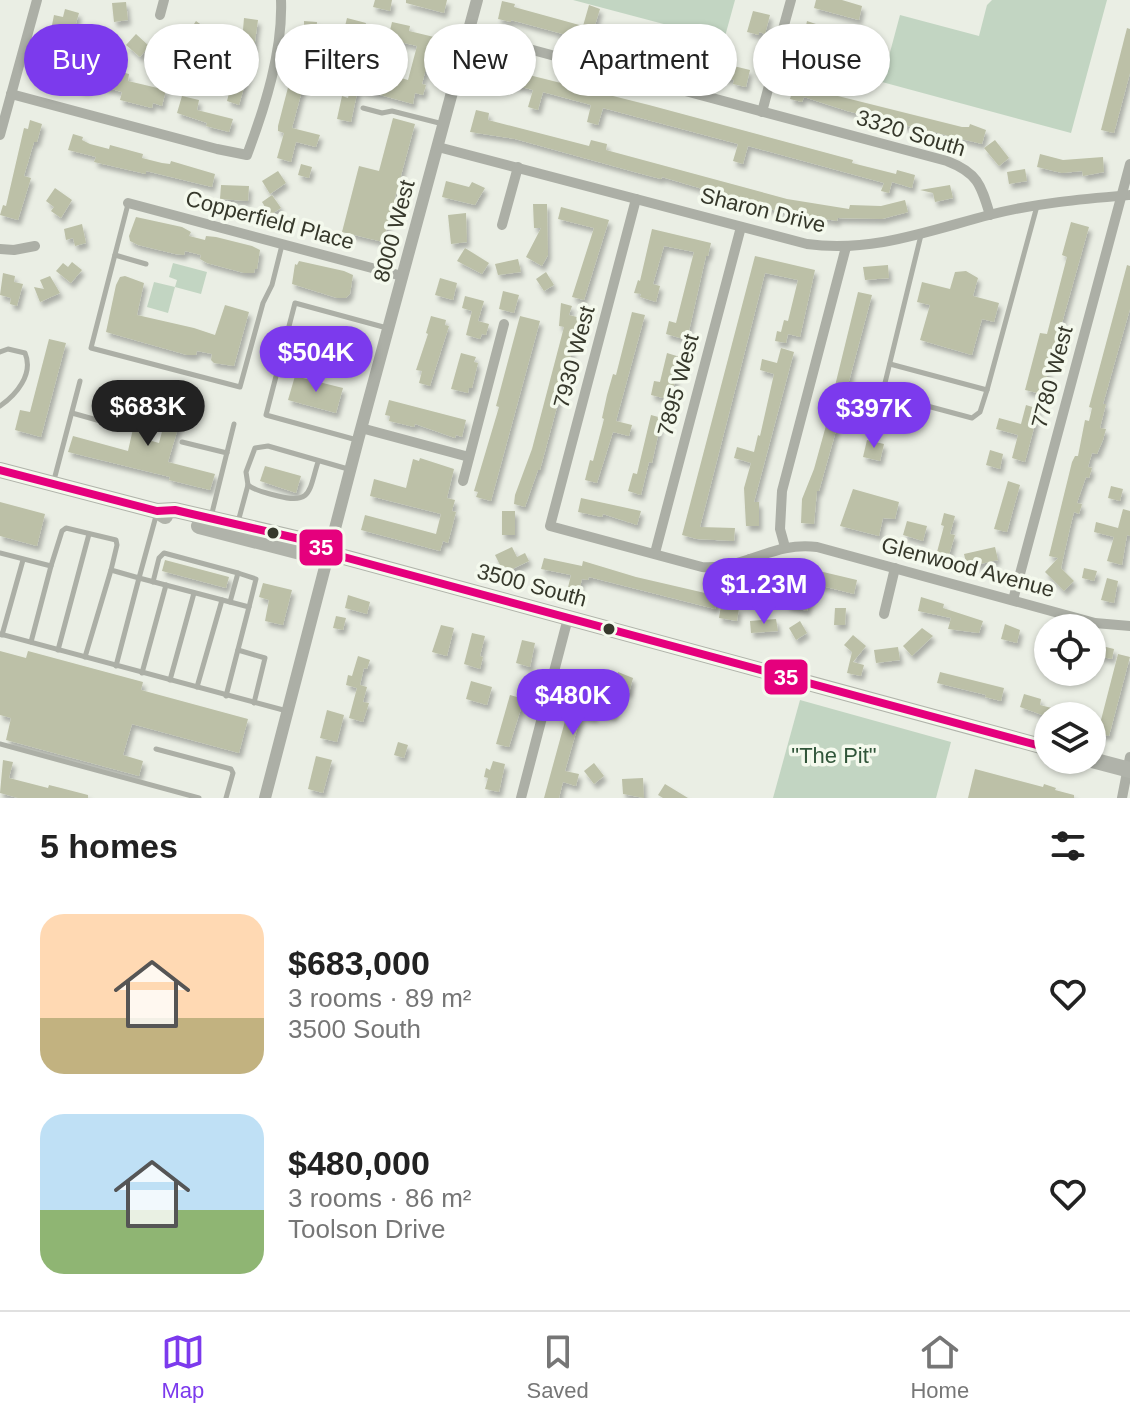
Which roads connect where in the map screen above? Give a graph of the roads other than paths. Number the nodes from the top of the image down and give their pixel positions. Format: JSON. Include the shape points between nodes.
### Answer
{"nodes":[{"id":1,"x":37,"y":0,"type":"edge"},
{"id":2,"x":164,"y":0,"type":"edge"},
{"id":3,"x":281,"y":0,"type":"edge"},
{"id":4,"x":477,"y":0,"type":"edge"},
{"id":5,"x":791,"y":0,"type":"edge"},
{"id":6,"x":160,"y":15,"type":"dead end"},
{"id":7,"x":471,"y":24,"type":"edge"},
{"id":8,"x":784,"y":24,"type":"edge"},
{"id":9,"x":536,"y":51,"type":"edge"},
{"id":10,"x":11,"y":94,"type":"junction"},
{"id":11,"x":452,"y":96,"type":"edge"},
{"id":12,"x":766,"y":96,"type":"edge"},
{"id":13,"x":363,"y":108,"type":"dead end"},
{"id":14,"x":762,"y":112,"type":"junction"},
{"id":15,"x":444,"y":124,"type":"junction"},
{"id":16,"x":0,"y":135,"type":"edge"},
{"id":17,"x":438,"y":147,"type":"junction"},
{"id":18,"x":1130,"y":164,"type":"edge"},
{"id":19,"x":518,"y":167,"type":"junction"},
{"id":20,"x":1125,"y":196,"type":"edge"},
{"id":21,"x":636,"y":199,"type":"junction"},
{"id":22,"x":128,"y":203,"type":"joint"},
{"id":23,"x":1037,"y":204,"type":"junction"},
{"id":24,"x":990,"y":215,"type":"junction"},
{"id":25,"x":502,"y":225,"type":"dead end"},
{"id":26,"x":741,"y":227,"type":"junction"},
{"id":27,"x":921,"y":234,"type":"junction"},
{"id":28,"x":283,"y":244,"type":"junction"},
{"id":29,"x":35,"y":246,"type":"dead end"},
{"id":30,"x":846,"y":247,"type":"junction"},
{"id":31,"x":0,"y":249,"type":"edge"},
{"id":32,"x":115,"y":255,"type":"junction"},
{"id":33,"x":146,"y":264,"type":"dead end"},
{"id":34,"x":402,"y":276,"type":"junction"},
{"id":35,"x":504,"y":324,"type":"dead end"},
{"id":36,"x":388,"y":328,"type":"junction"},
{"id":37,"x":0,"y":352,"type":"edge"},
{"id":38,"x":890,"y":364,"type":"junction"},
{"id":39,"x":80,"y":381,"type":"dead end"},
{"id":40,"x":987,"y":390,"type":"junction"},
{"id":41,"x":0,"y":406,"type":"edge"},
{"id":42,"x":72,"y":413,"type":"junction"},
{"id":43,"x":234,"y":424,"type":"dead end"},
{"id":44,"x":122,"y":427,"type":"dead end"},
{"id":45,"x":359,"y":434,"type":"junction"},
{"id":46,"x":182,"y":442,"type":"dead end"},
{"id":47,"x":227,"y":453,"type":"junction"},
{"id":48,"x":469,"y":457,"type":"junction"},
{"id":49,"x":319,"y":461,"type":"junction"},
{"id":50,"x":0,"y":470,"type":"edge"},
{"id":51,"x":350,"y":470,"type":"junction"},
{"id":52,"x":463,"y":481,"type":"dead end"},
{"id":53,"x":53,"y":485,"type":"junction"},
{"id":54,"x":248,"y":485,"type":"junction"},
{"id":55,"x":157,"y":511,"type":"junction"},
{"id":56,"x":211,"y":518,"type":"junction"},
{"id":57,"x":238,"y":523,"type":"junction"},
{"id":58,"x":550,"y":526,"type":"joint"},
{"id":59,"x":89,"y":534,"type":"junction"},
{"id":60,"x":785,"y":547,"type":"junction"},
{"id":61,"x":0,"y":553,"type":"edge"},
{"id":62,"x":329,"y":553,"type":"junction"},
{"id":63,"x":655,"y":553,"type":"junction"},
{"id":64,"x":750,"y":559,"type":"junction"},
{"id":65,"x":23,"y":560,"type":"junction"},
{"id":66,"x":51,"y":566,"type":"junction"},
{"id":67,"x":895,"y":568,"type":"junction"},
{"id":68,"x":111,"y":570,"type":"junction"},
{"id":69,"x":238,"y":573,"type":"junction"},
{"id":70,"x":139,"y":578,"type":"junction"},
{"id":71,"x":153,"y":582,"type":"junction"},
{"id":72,"x":759,"y":582,"type":"dead end"},
{"id":73,"x":166,"y":585,"type":"junction"},
{"id":74,"x":194,"y":593,"type":"junction"},
{"id":75,"x":222,"y":600,"type":"junction"},
{"id":76,"x":1013,"y":600,"type":"junction"},
{"id":77,"x":230,"y":602,"type":"junction"},
{"id":78,"x":249,"y":607,"type":"junction"},
{"id":79,"x":884,"y":614,"type":"dead end"},
{"id":80,"x":568,"y":618,"type":"junction"},
{"id":81,"x":1130,"y":626,"type":"edge"},
{"id":82,"x":1,"y":634,"type":"edge"},
{"id":83,"x":31,"y":642,"type":"junction"},
{"id":84,"x":58,"y":650,"type":"junction"},
{"id":85,"x":238,"y":650,"type":"junction"},
{"id":86,"x":85,"y":657,"type":"junction"},
{"id":87,"x":116,"y":666,"type":"junction"},
{"id":88,"x":142,"y":673,"type":"junction"},
{"id":89,"x":170,"y":681,"type":"junction"},
{"id":90,"x":197,"y":688,"type":"junction"},
{"id":91,"x":226,"y":696,"type":"junction"},
{"id":92,"x":254,"y":703,"type":"junction"},
{"id":93,"x":287,"y":712,"type":"junction"},
{"id":94,"x":0,"y":744,"type":"edge"},
{"id":95,"x":1034,"y":744,"type":"edge"},
{"id":96,"x":156,"y":749,"type":"dead end"},
{"id":97,"x":1106,"y":762,"type":"edge"},
{"id":98,"x":1129,"y":766,"type":"edge"},
{"id":99,"x":199,"y":798,"type":"edge"},
{"id":100,"x":226,"y":798,"type":"edge"},
{"id":101,"x":265,"y":798,"type":"edge"},
{"id":102,"x":521,"y":798,"type":"edge"},
{"id":103,"x":1122,"y":798,"type":"edge"}],
"edges":[{"from":1,"to":10,"type":"street"},
{"from":2,"to":6,"type":"street"},
{"from":3,"to":10,"type":"street","via":[[279,42],[247,155]]},
{"from":4,"to":7,"type":"street","name":"8000 West"},
{"from":5,"to":8,"type":"street"},
{"from":9,"to":14,"type":"street","name":"3320 South"},
{"from":10,"to":16,"type":"street"},
{"from":11,"to":15,"type":"street","name":"8000 West"},
{"from":12,"to":14,"type":"street"},
{"from":13,"to":15,"type":"lane"},
{"from":14,"to":24,"type":"street","name":"3320 South","via":[[964,167],[978,181]]},
{"from":15,"to":17,"type":"street","name":"8000 West"},
{"from":17,"to":19,"type":"street","name":"Sharon Drive"},
{"from":17,"to":34,"type":"street","name":"8000 West"},
{"from":18,"to":20,"type":"street","name":"7780 West"},
{"from":19,"to":21,"type":"street","name":"Sharon Drive"},
{"from":19,"to":25,"type":"street"},
{"from":20,"to":23,"type":"street","name":"Sharon Drive"},
{"from":20,"to":76,"type":"street","name":"7780 West"},
{"from":21,"to":26,"type":"street","name":"Sharon Drive"},
{"from":21,"to":58,"type":"street","name":"7930 West"},
{"from":22,"to":28,"type":"street","name":"Copperfield Place"},
{"from":22,"to":32,"type":"lane"},
{"from":23,"to":24,"type":"street","name":"Sharon Drive"},
{"from":23,"to":40,"type":"lane"},
{"from":24,"to":27,"type":"street","name":"Sharon Drive"},
{"from":26,"to":30,"type":"street","name":"Sharon Drive","via":[[807,244]]},
{"from":26,"to":63,"type":"street","name":"7895 West"},
{"from":27,"to":30,"type":"street","name":"Sharon Drive"},
{"from":27,"to":38,"type":"lane"},
{"from":28,"to":32,"type":"lane","via":[[240,387],[91,348]]},
{"from":28,"to":34,"type":"street","name":"Copperfield Place"},
{"from":29,"to":31,"type":"street"},
{"from":30,"to":60,"type":"street","via":[[782,491],[780,529]]},
{"from":32,"to":33,"type":"lane"},
{"from":34,"to":36,"type":"street","name":"8000 West"},
{"from":35,"to":48,"type":"street"},
{"from":36,"to":45,"type":"street","name":"8000 West"},
{"from":36,"to":45,"type":"lane","via":[[295,303],[291,317],[266,415]]},
{"from":37,"to":41,"type":"lane","via":[[25,353],[28,359],[22,383]]},
{"from":38,"to":40,"type":"lane"},
{"from":38,"to":40,"type":"lane","via":[[885,393],[958,415],[977,417]]},
{"from":39,"to":42,"type":"lane"},
{"from":42,"to":44,"type":"lane"},
{"from":42,"to":53,"type":"lane"},
{"from":43,"to":47,"type":"lane"},
{"from":45,"to":48,"type":"street"},
{"from":45,"to":51,"type":"street","name":"8000 West"},
{"from":46,"to":47,"type":"lane"},
{"from":47,"to":56,"type":"lane"},
{"from":48,"to":52,"type":"street"},
{"from":49,"to":51,"type":"lane"},
{"from":49,"to":54,"type":"lane","via":[[302,499]]},
{"from":49,"to":54,"type":"lane","via":[[268,446],[255,448],[246,472]]},
{"from":50,"to":53,"type":"main road","name":"3500 South"},
{"from":51,"to":62,"type":"street","name":"8000 West"},
{"from":53,"to":55,"type":"main road","name":"3500 South"},
{"from":54,"to":57,"type":"lane"},
{"from":55,"to":56,"type":"main road","name":"3500 South"},
{"from":55,"to":62,"type":"main road","name":"3500 South","via":[[172,520],[312,555]]},
{"from":55,"to":70,"type":"lane"},
{"from":56,"to":57,"type":"main road","name":"3500 South"},
{"from":57,"to":62,"type":"main road","name":"3500 South","via":[[313,542]]},
{"from":58,"to":63,"type":"street","name":"Glenwood Avenue"},
{"from":59,"to":66,"type":"lane","via":[[63,529]]},
{"from":59,"to":68,"type":"lane","via":[[117,542]]},
{"from":59,"to":84,"type":"lane"},
{"from":60,"to":64,"type":"street","name":"Glenwood Avenue"},
{"from":60,"to":67,"type":"street","name":"Glenwood Avenue","via":[[817,547]]},
{"from":61,"to":65,"type":"lane"},
{"from":62,"to":80,"type":"main road","name":"3500 South"},
{"from":62,"to":93,"type":"street","name":"8000 West"},
{"from":63,"to":64,"type":"street","name":"Glenwood Avenue","via":[[702,567]]},
{"from":64,"to":72,"type":"street"},
{"from":65,"to":66,"type":"lane"},
{"from":65,"to":82,"type":"lane"},
{"from":66,"to":83,"type":"lane"},
{"from":67,"to":76,"type":"street","name":"Glenwood Avenue"},
{"from":67,"to":79,"type":"street"},
{"from":68,"to":70,"type":"lane"},
{"from":68,"to":86,"type":"lane"},
{"from":69,"to":71,"type":"lane","via":[[164,553]]},
{"from":69,"to":77,"type":"lane"},
{"from":69,"to":78,"type":"lane","via":[[256,579]]},
{"from":70,"to":71,"type":"lane"},
{"from":70,"to":87,"type":"lane"},
{"from":71,"to":73,"type":"lane"},
{"from":73,"to":74,"type":"lane"},
{"from":73,"to":88,"type":"lane"},
{"from":74,"to":75,"type":"lane"},
{"from":74,"to":89,"type":"lane"},
{"from":75,"to":77,"type":"lane"},
{"from":75,"to":90,"type":"lane"},
{"from":76,"to":81,"type":"street","name":"Glenwood Avenue","via":[[1095,623]]},
{"from":77,"to":78,"type":"lane"},
{"from":78,"to":85,"type":"lane"},
{"from":80,"to":95,"type":"main road","name":"3500 South"},
{"from":80,"to":102,"type":"street"},
{"from":82,"to":83,"type":"lane"},
{"from":83,"to":84,"type":"lane"},
{"from":84,"to":86,"type":"lane"},
{"from":85,"to":91,"type":"lane"},
{"from":85,"to":92,"type":"lane","via":[[265,658]]},
{"from":86,"to":87,"type":"lane"},
{"from":87,"to":88,"type":"lane"},
{"from":88,"to":89,"type":"lane"},
{"from":89,"to":90,"type":"lane"},
{"from":90,"to":91,"type":"lane"},
{"from":91,"to":92,"type":"lane"},
{"from":92,"to":93,"type":"lane"},
{"from":93,"to":101,"type":"street","name":"8000 West"},
{"from":94,"to":99,"type":"lane"},
{"from":96,"to":100,"type":"lane","via":[[231,769]]},
{"from":97,"to":98,"type":"main road"},
{"from":98,"to":103,"type":"street"}]}
